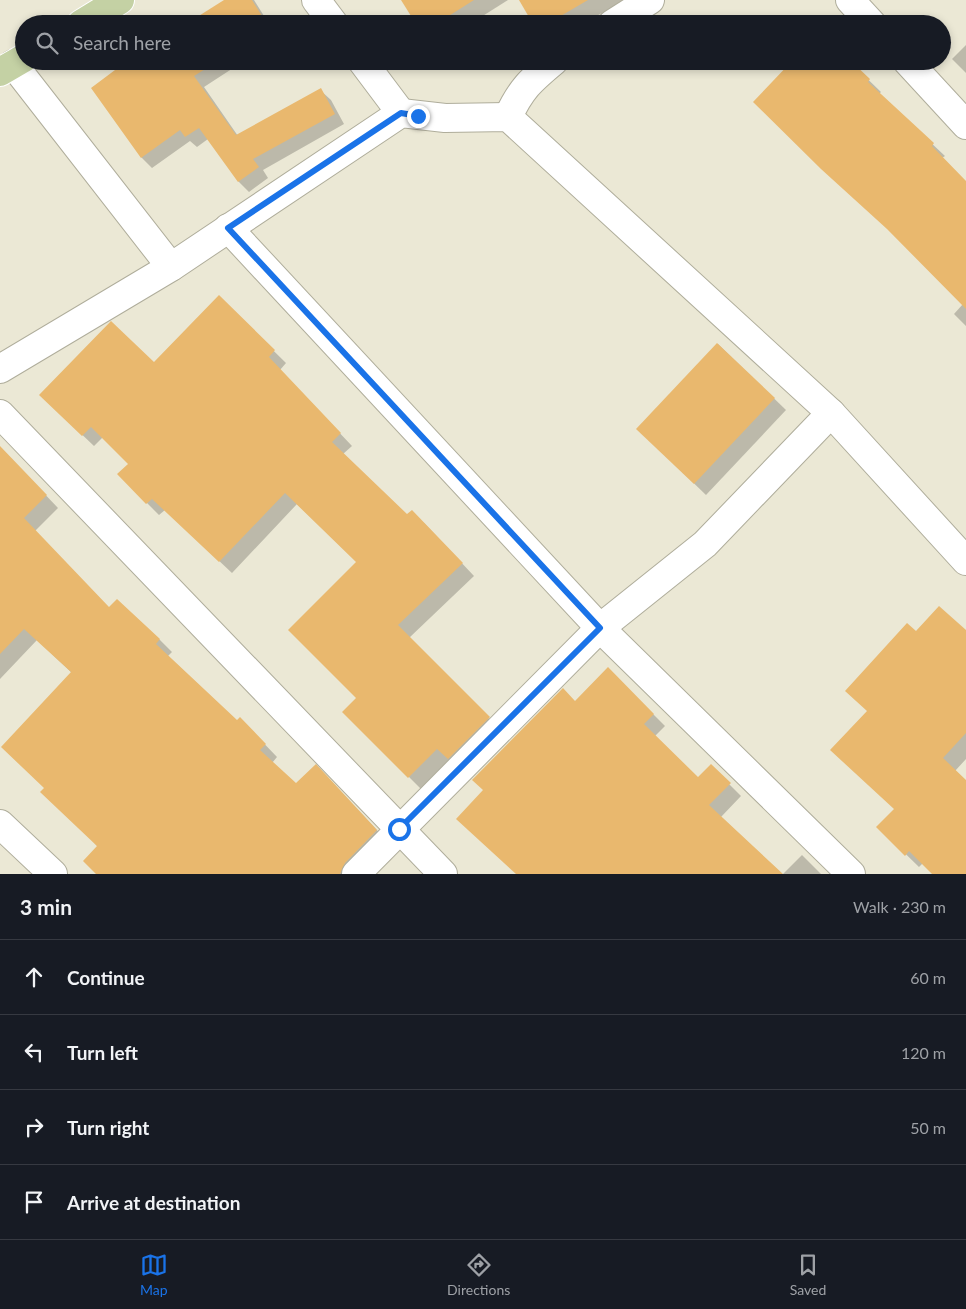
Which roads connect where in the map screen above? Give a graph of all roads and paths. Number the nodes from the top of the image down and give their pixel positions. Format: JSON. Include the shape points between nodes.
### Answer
{"nodes":[{"id":1,"x":120,"y":0,"type":"edge"},
{"id":2,"x":316,"y":0,"type":"edge"},
{"id":3,"x":650,"y":0,"type":"edge"},
{"id":4,"x":850,"y":0,"type":"edge"},
{"id":5,"x":95,"y":15,"type":"edge"},
{"id":6,"x":327,"y":15,"type":"edge"},
{"id":7,"x":626,"y":15,"type":"edge"},
{"id":8,"x":864,"y":15,"type":"edge"},
{"id":9,"x":17,"y":70,"type":"edge"},
{"id":10,"x":369,"y":70,"type":"edge"},
{"id":11,"x":543,"y":70,"type":"edge"},
{"id":12,"x":915,"y":70,"type":"edge"},
{"id":13,"x":401,"y":113,"type":"junction"},
{"id":14,"x":508,"y":118,"type":"junction"},
{"id":15,"x":966,"y":125,"type":"edge"},
{"id":16,"x":228,"y":228,"type":"junction"},
{"id":17,"x":171,"y":267,"type":"junction"},
{"id":18,"x":0,"y":369,"type":"edge"},
{"id":19,"x":831,"y":413,"type":"junction"},
{"id":20,"x":0,"y":414,"type":"edge"},
{"id":21,"x":966,"y":561,"type":"edge"},
{"id":22,"x":600,"y":628,"type":"junction"},
{"id":23,"x":0,"y":824,"type":"edge"},
{"id":24,"x":399,"y":829,"type":"junction"},
{"id":25,"x":53,"y":874,"type":"edge"},
{"id":26,"x":356,"y":874,"type":"edge"},
{"id":27,"x":443,"y":874,"type":"edge"},
{"id":28,"x":851,"y":874,"type":"edge"}],
"edges":[{"from":1,"to":5,"type":"main road"},
{"from":2,"to":6,"type":"street"},
{"from":3,"to":7,"type":"street"},
{"from":4,"to":8,"type":"street"},
{"from":9,"to":17,"type":"street"},
{"from":10,"to":13,"type":"street"},
{"from":11,"to":14,"type":"street","via":[[517,97]]},
{"from":12,"to":15,"type":"street"},
{"from":13,"to":14,"type":"street","via":[[445,118]]},
{"from":13,"to":16,"type":"street"},
{"from":14,"to":19,"type":"street"},
{"from":16,"to":17,"type":"street"},
{"from":16,"to":22,"type":"street"},
{"from":17,"to":18,"type":"street"},
{"from":19,"to":21,"type":"street"},
{"from":19,"to":22,"type":"street","via":[[705,544]]},
{"from":20,"to":24,"type":"street"},
{"from":22,"to":24,"type":"street"},
{"from":22,"to":28,"type":"street"},
{"from":23,"to":25,"type":"street"},
{"from":24,"to":26,"type":"street"},
{"from":24,"to":27,"type":"street"}]}
